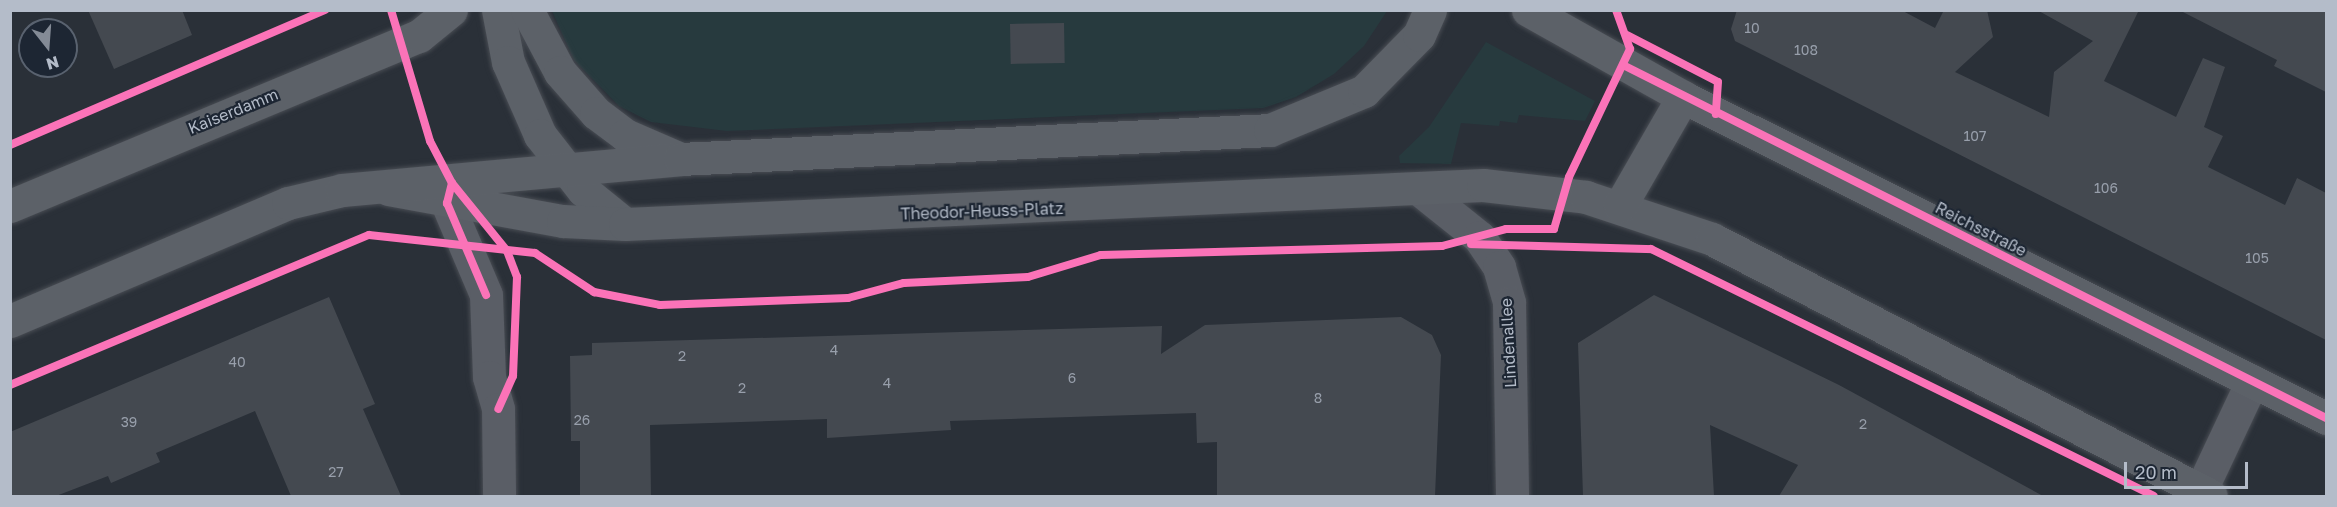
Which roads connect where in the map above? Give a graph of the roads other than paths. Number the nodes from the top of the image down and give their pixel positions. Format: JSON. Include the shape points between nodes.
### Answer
{"nodes":[{"id":1,"x":451,"y":10,"type":"edge"},
{"id":2,"x":498,"y":10,"type":"edge"},
{"id":3,"x":526,"y":10,"type":"edge"},
{"id":4,"x":1430,"y":10,"type":"edge"},
{"id":5,"x":1528,"y":10,"type":"edge"},
{"id":6,"x":1683,"y":97,"type":"junction"},
{"id":7,"x":680,"y":159,"type":"junction"},
{"id":8,"x":565,"y":171,"type":"junction"},
{"id":9,"x":388,"y":189,"type":"junction"},
{"id":10,"x":1419,"y":189,"type":"junction"},
{"id":11,"x":447,"y":203,"type":"junction"},
{"id":12,"x":10,"y":206,"type":"edge"},
{"id":13,"x":1620,"y":206,"type":"junction"},
{"id":14,"x":625,"y":224,"type":"junction"},
{"id":15,"x":10,"y":321,"type":"edge"},
{"id":16,"x":2252,"y":381,"type":"junction"},
{"id":17,"x":2326,"y":418,"type":"edge"},
{"id":18,"x":2202,"y":494,"type":"edge"},
{"id":19,"x":499,"y":496,"type":"edge"},
{"id":20,"x":1512,"y":496,"type":"edge"}],
"edges":[{"from":1,"to":12,"type":"main road","name":"Kaiserdamm","via":[[419,36]]},
{"from":2,"to":8,"type":"main road","via":[[517,87]]},
{"from":3,"to":7,"type":"main road","via":[[560,72],[596,113],[625,135]]},
{"from":4,"to":7,"type":"main road","via":[[1419,35],[1364,91],[1270,130]]},
{"from":5,"to":6,"type":"main road","name":"Reichsstraße"},
{"from":6,"to":13,"type":"main road"},
{"from":6,"to":16,"type":"main road","name":"Reichsstraße"},
{"from":7,"to":8,"type":"main road"},
{"from":8,"to":9,"type":"main road"},
{"from":8,"to":14,"type":"main road"},
{"from":9,"to":11,"type":"main road"},
{"from":9,"to":15,"type":"main road","via":[[342,190],[288,203]]},
{"from":10,"to":13,"type":"main road","via":[[1483,185],[1545,190]]},
{"from":10,"to":14,"type":"main road","name":"Theodor-Heuss-Platz"},
{"from":10,"to":20,"type":"street","name":"Lindenallee","via":[[1479,237],[1499,267],[1509,303]]},
{"from":11,"to":14,"type":"main road","via":[[563,221]]},
{"from":11,"to":19,"type":"street","via":[[486,295],[489,377],[498,409]]},
{"from":13,"to":18,"type":"main road","via":[[1712,239]]},
{"from":16,"to":17,"type":"main road","name":"Reichsstraße"},
{"from":16,"to":18,"type":"street"}]}
